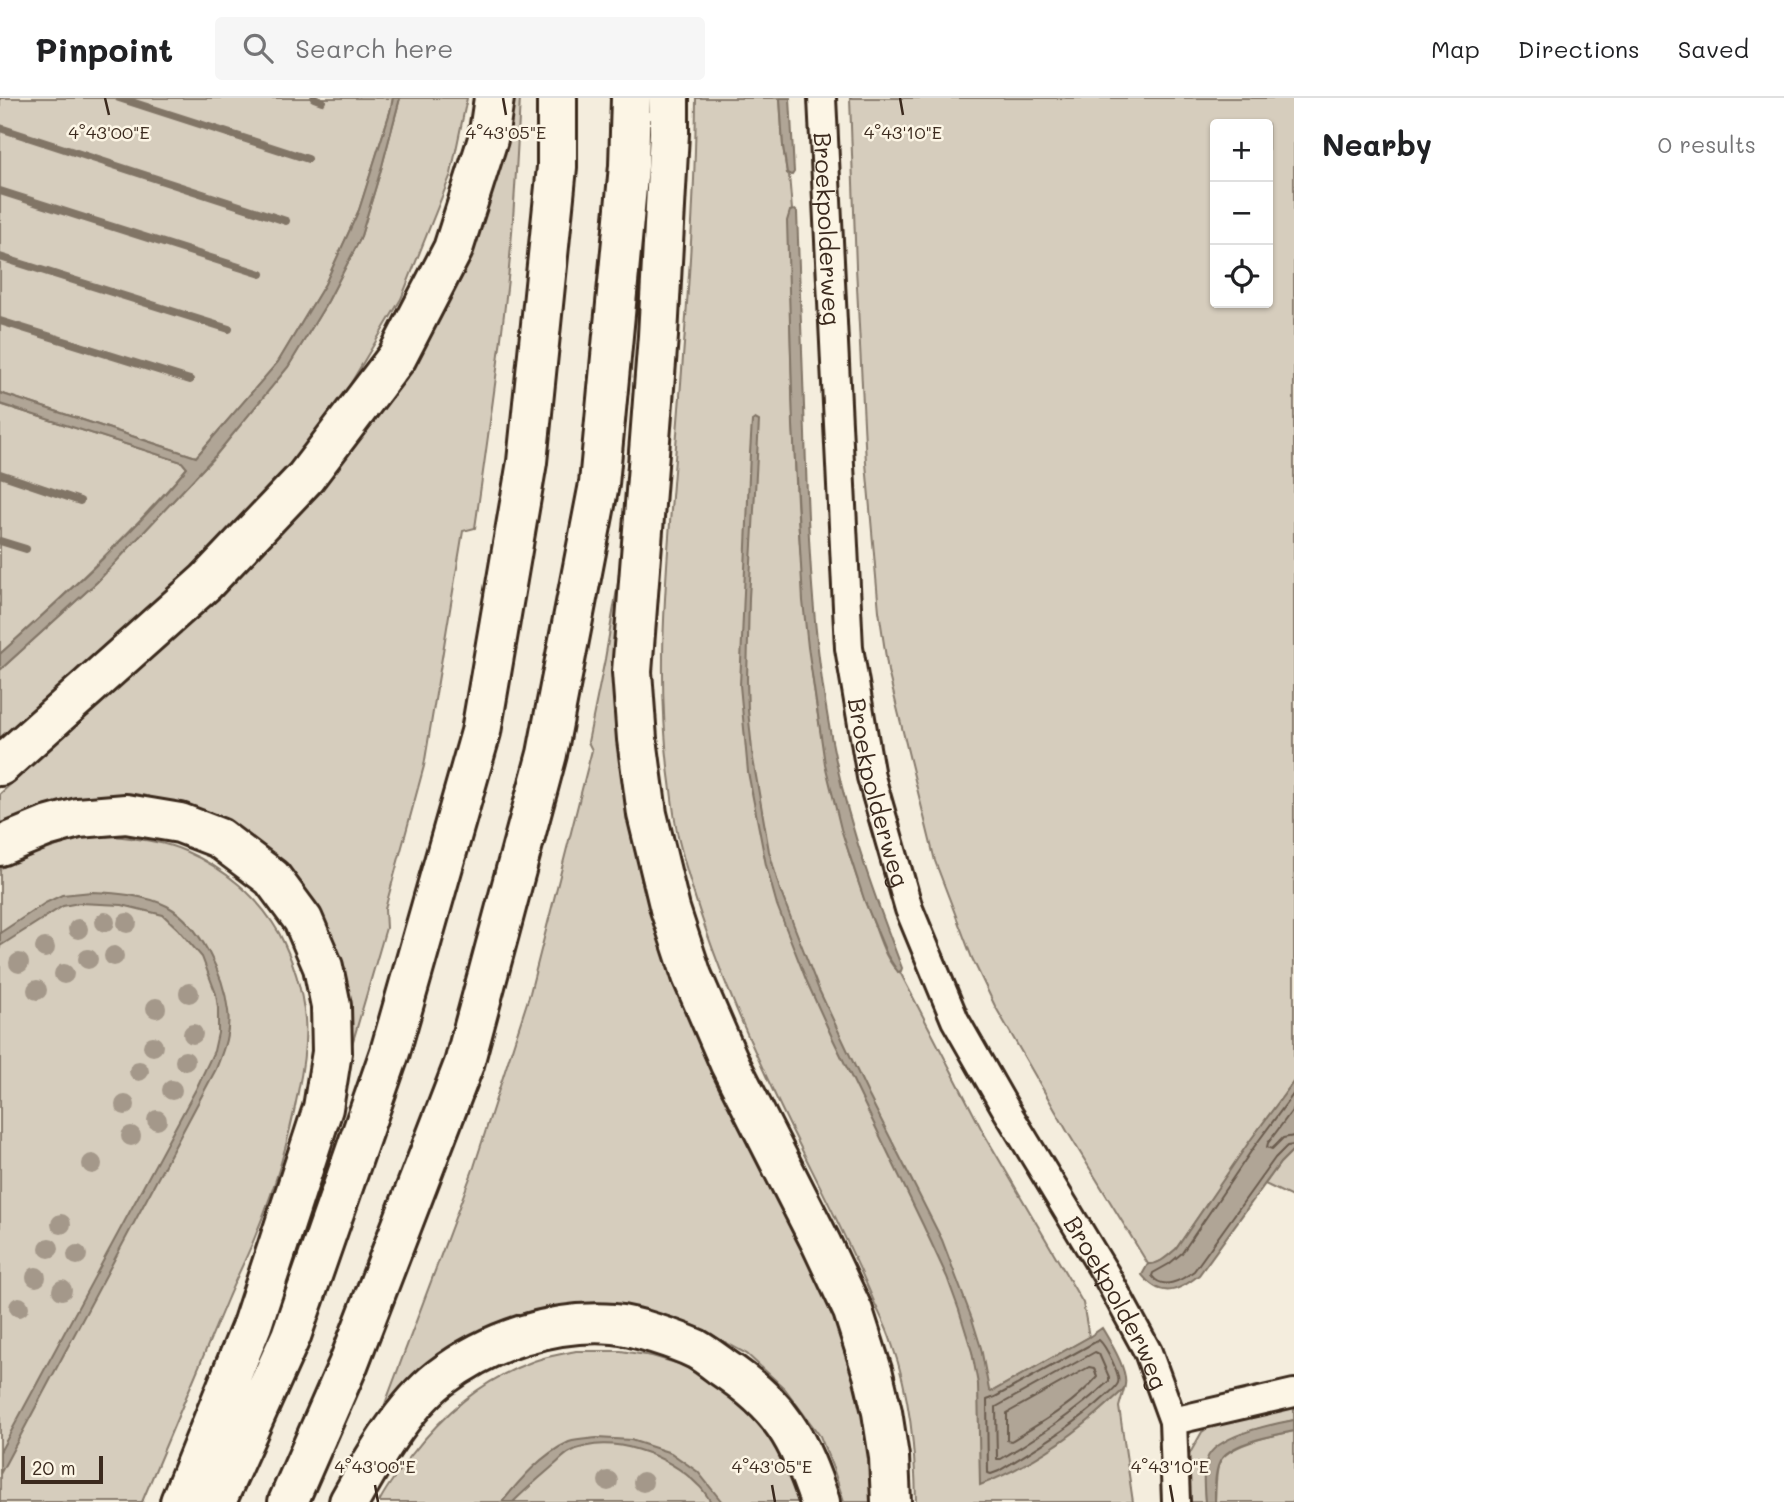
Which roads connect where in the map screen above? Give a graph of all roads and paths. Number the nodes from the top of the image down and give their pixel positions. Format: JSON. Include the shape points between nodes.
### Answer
{"nodes":[{"id":1,"x":494,"y":98,"type":"edge"},
{"id":2,"x":557,"y":98,"type":"edge"},
{"id":3,"x":631,"y":98,"type":"edge"},
{"id":4,"x":669,"y":98,"type":"edge"},
{"id":5,"x":822,"y":98,"type":"edge"},
{"id":6,"x":0,"y":766,"type":"edge"},
{"id":7,"x":0,"y":846,"type":"edge"},
{"id":8,"x":1294,"y":1393,"type":"edge"},
{"id":9,"x":1173,"y":1421,"type":"junction"},
{"id":10,"x":180,"y":1502,"type":"edge"},
{"id":11,"x":216,"y":1502,"type":"edge"},
{"id":12,"x":288,"y":1502,"type":"edge"},
{"id":13,"x":349,"y":1502,"type":"edge"},
{"id":14,"x":820,"y":1502,"type":"edge"},
{"id":15,"x":891,"y":1502,"type":"edge"},
{"id":16,"x":1176,"y":1502,"type":"edge"}],
"edges":[{"from":1,"to":6,"type":"highway","via":[[488,139],[453,249],[397,357],[305,478],[206,582]]},
{"from":2,"to":11,"type":"highway","via":[[557,167],[527,462],[481,732],[390,1052],[291,1336]]},
{"from":3,"to":12,"type":"highway","via":[[629,166],[599,484],[547,754],[464,1064],[348,1365]]},
{"from":4,"to":15,"type":"highway","via":[[658,336],[632,672],[647,814],[692,976],[730,1064],[853,1311],[882,1412]]},
{"from":5,"to":9,"type":"street","name":"Broekpolderweg","via":[[849,648],[871,777],[909,909],[956,1020],[1148,1352]]},
{"from":7,"to":10,"type":"highway","via":[[78,818],[126,814],[180,822],[219,838],[272,878],[303,920],[323,967],[331,1006],[332,1052],[323,1108],[253,1325]]},
{"from":8,"to":9,"type":"street","name":"Broekpolderweg"},
{"from":9,"to":16,"type":"street","name":"Broekpolderweg"},
{"from":13,"to":14,"type":"highway","via":[[406,1412],[439,1379],[479,1352],[526,1333],[615,1324],[696,1349],[760,1396],[785,1424],[806,1462]]}]}
